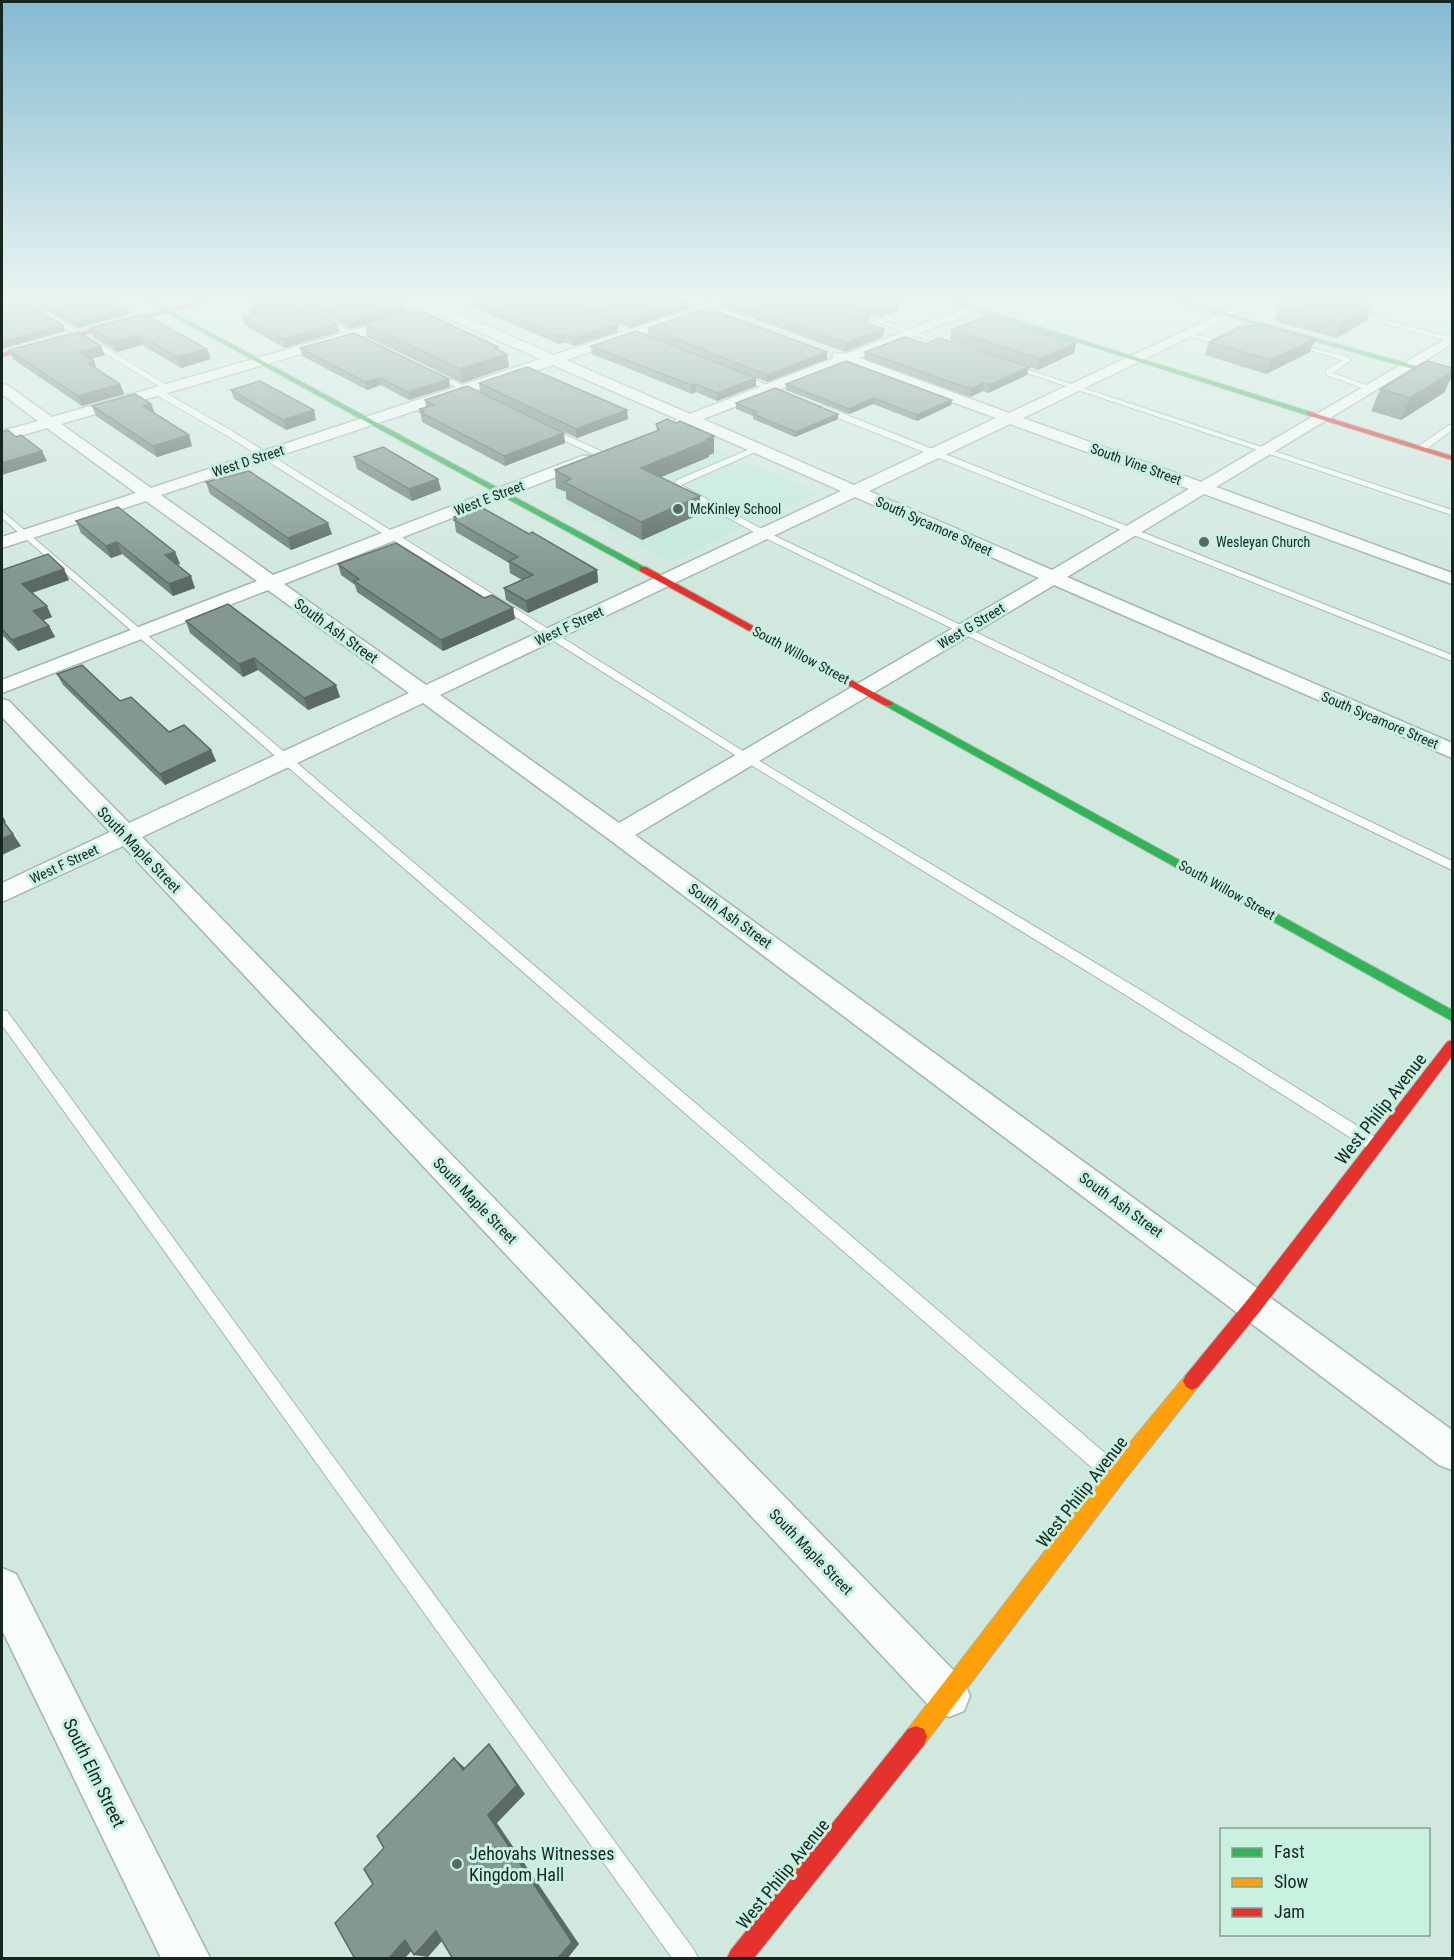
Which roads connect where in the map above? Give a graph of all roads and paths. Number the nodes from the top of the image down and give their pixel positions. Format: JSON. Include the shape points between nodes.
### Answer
{"nodes":[{"id":1,"x":6,"y":391,"type":"edge"},
{"id":2,"x":157,"y":391,"type":"edge"},
{"id":3,"x":164,"y":391,"type":"edge"},
{"id":4,"x":318,"y":391,"type":"edge"},
{"id":5,"x":458,"y":391,"type":"edge"},
{"id":6,"x":471,"y":391,"type":"edge"},
{"id":7,"x":627,"y":391,"type":"edge"},
{"id":8,"x":762,"y":391,"type":"edge"},
{"id":9,"x":779,"y":391,"type":"edge"},
{"id":10,"x":936,"y":391,"type":"edge"},
{"id":11,"x":1065,"y":391,"type":"edge"},
{"id":12,"x":1088,"y":391,"type":"edge"},
{"id":13,"x":1242,"y":391,"type":"edge"},
{"id":14,"x":1365,"y":391,"type":"edge"},
{"id":15,"x":793,"y":397,"type":"edge"},
{"id":16,"x":487,"y":399,"type":"edge"},
{"id":17,"x":815,"y":405,"type":"edge"},
{"id":18,"x":1322,"y":417,"type":"junction"},
{"id":19,"x":1009,"y":418,"type":"junction"},
{"id":20,"x":690,"y":419,"type":"junction"},
{"id":21,"x":371,"y":420,"type":"junction"},
{"id":22,"x":47,"y":423,"type":"junction"},
{"id":23,"x":538,"y":424,"type":"edge"},
{"id":24,"x":670,"y":427,"type":"edge"},
{"id":25,"x":1452,"y":427,"type":"edge"},
{"id":26,"x":2,"y":436,"type":"edge"},
{"id":27,"x":620,"y":447,"type":"edge"},
{"id":28,"x":1422,"y":448,"type":"junction"},
{"id":29,"x":758,"y":449,"type":"junction"},
{"id":30,"x":1265,"y":451,"type":"junction"},
{"id":31,"x":935,"y":453,"type":"junction"},
{"id":32,"x":600,"y":454,"type":"junction"},
{"id":33,"x":265,"y":455,"type":"junction"},
{"id":34,"x":1452,"y":458,"type":"edge"},
{"id":35,"x":1202,"y":488,"type":"junction"},
{"id":36,"x":854,"y":491,"type":"junction"},
{"id":37,"x":503,"y":492,"type":"junction"},
{"id":38,"x":147,"y":495,"type":"junction"},
{"id":39,"x":1452,"y":513,"type":"edge"},
{"id":40,"x":2,"y":514,"type":"edge"},
{"id":41,"x":1131,"y":531,"type":"junction"},
{"id":42,"x":764,"y":534,"type":"junction"},
{"id":43,"x":25,"y":535,"type":"junction"},
{"id":44,"x":393,"y":535,"type":"junction"},
{"id":45,"x":2,"y":543,"type":"edge"},
{"id":46,"x":1052,"y":578,"type":"junction"},
{"id":47,"x":1452,"y":579,"type":"edge"},
{"id":48,"x":664,"y":581,"type":"junction"},
{"id":49,"x":270,"y":583,"type":"junction"},
{"id":50,"x":964,"y":630,"type":"junction"},
{"id":51,"x":138,"y":634,"type":"junction"},
{"id":52,"x":551,"y":634,"type":"junction"},
{"id":53,"x":1452,"y":658,"type":"edge"},
{"id":54,"x":2,"y":687,"type":"edge"},
{"id":55,"x":865,"y":690,"type":"junction"},
{"id":56,"x":424,"y":694,"type":"junction"},
{"id":57,"x":2,"y":705,"type":"edge"},
{"id":58,"x":1452,"y":751,"type":"edge"},
{"id":59,"x":747,"y":758,"type":"junction"},
{"id":60,"x":284,"y":760,"type":"junction"},
{"id":61,"x":618,"y":834,"type":"junction"},
{"id":62,"x":124,"y":835,"type":"junction"},
{"id":63,"x":1452,"y":866,"type":"edge"},
{"id":64,"x":2,"y":893,"type":"edge"},
{"id":65,"x":2,"y":1015,"type":"edge"},
{"id":66,"x":1452,"y":1016,"type":"edge"},
{"id":67,"x":1452,"y":1046,"type":"edge"},
{"id":68,"x":1375,"y":1145,"type":"junction"},
{"id":69,"x":1255,"y":1304,"type":"junction"},
{"id":70,"x":1452,"y":1452,"type":"edge"},
{"id":71,"x":1116,"y":1475,"type":"junction"},
{"id":72,"x":2,"y":1588,"type":"edge"},
{"id":73,"x":949,"y":1696,"type":"junction"},
{"id":74,"x":186,"y":1959,"type":"edge"},
{"id":75,"x":686,"y":1959,"type":"edge"},
{"id":76,"x":739,"y":1959,"type":"edge"}],
"edges":[{"from":1,"to":22,"type":"street","name":"South Ash Street"},
{"from":2,"to":22,"type":"street"},
{"from":3,"to":33,"type":"lane"},
{"from":4,"to":21,"type":"main road","name":"South Willow Street"},
{"from":5,"to":21,"type":"street","name":"West D Street"},
{"from":6,"to":16,"type":"lane"},
{"from":7,"to":20,"type":"street","name":"South Sycamore Street"},
{"from":8,"to":20,"type":"street"},
{"from":9,"to":15,"type":"lane"},
{"from":10,"to":19,"type":"street","name":"South Vine Street"},
{"from":11,"to":19,"type":"street","name":"West F Street"},
{"from":12,"to":30,"type":"lane"},
{"from":13,"to":18,"type":"main road"},
{"from":14,"to":18,"type":"street","name":"West G Street"},
{"from":17,"to":31,"type":"lane"},
{"from":18,"to":28,"type":"main road"},
{"from":18,"to":30,"type":"street","name":"West G Street"},
{"from":19,"to":31,"type":"street","name":"West F Street"},
{"from":19,"to":35,"type":"street","name":"South Vine Street"},
{"from":20,"to":24,"type":"street"},
{"from":20,"to":29,"type":"street","name":"South Sycamore Street"},
{"from":21,"to":33,"type":"street","name":"West D Street"},
{"from":21,"to":37,"type":"main road","name":"South Willow Street"},
{"from":22,"to":26,"type":"street"},
{"from":22,"to":38,"type":"street","name":"South Ash Street"},
{"from":23,"to":32,"type":"lane"},
{"from":25,"to":28,"type":"lane"},
{"from":27,"to":32,"type":"street","name":"West E Street"},
{"from":28,"to":34,"type":"main road"},
{"from":29,"to":36,"type":"street","name":"South Sycamore Street"},
{"from":29,"to":42,"type":"lane","via":[[676,486]]},
{"from":30,"to":35,"type":"street","name":"West G Street"},
{"from":30,"to":39,"type":"lane"},
{"from":31,"to":36,"type":"street","name":"West F Street"},
{"from":31,"to":41,"type":"lane"},
{"from":32,"to":37,"type":"street","name":"West E Street"},
{"from":33,"to":38,"type":"street","name":"West D Street"},
{"from":33,"to":44,"type":"lane"},
{"from":35,"to":41,"type":"street","name":"West G Street"},
{"from":35,"to":47,"type":"street","name":"South Vine Street"},
{"from":36,"to":42,"type":"street","name":"West F Street"},
{"from":36,"to":46,"type":"street","name":"South Sycamore Street"},
{"from":37,"to":44,"type":"street","name":"West E Street"},
{"from":37,"to":48,"type":"main road","name":"South Willow Street"},
{"from":38,"to":43,"type":"street","name":"West D Street"},
{"from":38,"to":49,"type":"street","name":"South Ash Street"},
{"from":40,"to":43,"type":"lane"},
{"from":41,"to":46,"type":"street","name":"West G Street"},
{"from":41,"to":53,"type":"lane"},
{"from":42,"to":48,"type":"street","name":"West F Street"},
{"from":42,"to":50,"type":"lane"},
{"from":43,"to":45,"type":"street","name":"West D Street"},
{"from":43,"to":51,"type":"lane"},
{"from":44,"to":49,"type":"street","name":"West E Street"},
{"from":44,"to":52,"type":"lane"},
{"from":46,"to":50,"type":"street","name":"West G Street"},
{"from":46,"to":58,"type":"street","name":"South Sycamore Street"},
{"from":48,"to":52,"type":"street","name":"West F Street"},
{"from":48,"to":55,"type":"main road","name":"South Willow Street"},
{"from":49,"to":51,"type":"street","name":"West E Street"},
{"from":49,"to":56,"type":"street","name":"South Ash Street"},
{"from":50,"to":55,"type":"street","name":"West G Street"},
{"from":50,"to":63,"type":"lane"},
{"from":51,"to":54,"type":"street","name":"West E Street"},
{"from":51,"to":60,"type":"lane"},
{"from":52,"to":56,"type":"street","name":"West F Street"},
{"from":52,"to":59,"type":"lane"},
{"from":55,"to":59,"type":"street","name":"West G Street"},
{"from":55,"to":66,"type":"main road","name":"South Willow Street"},
{"from":56,"to":60,"type":"street","name":"West F Street"},
{"from":56,"to":61,"type":"street","name":"South Ash Street"},
{"from":57,"to":62,"type":"street","name":"South Maple Street"},
{"from":59,"to":61,"type":"street","name":"West G Street"},
{"from":59,"to":68,"type":"lane"},
{"from":60,"to":62,"type":"street","name":"West F Street"},
{"from":60,"to":71,"type":"lane"},
{"from":61,"to":69,"type":"street","name":"South Ash Street"},
{"from":62,"to":64,"type":"street","name":"West F Street"},
{"from":62,"to":73,"type":"street","name":"South Maple Street"},
{"from":65,"to":75,"type":"lane"},
{"from":67,"to":68,"type":"main road","name":"West Philip Avenue"},
{"from":68,"to":69,"type":"main road","name":"West Philip Avenue"},
{"from":69,"to":70,"type":"street","name":"South Ash Street"},
{"from":69,"to":71,"type":"main road","name":"West Philip Avenue"},
{"from":71,"to":73,"type":"main road","name":"West Philip Avenue"},
{"from":72,"to":74,"type":"street","name":"South Elm Street"},
{"from":73,"to":76,"type":"main road","name":"West Philip Avenue"}]}
